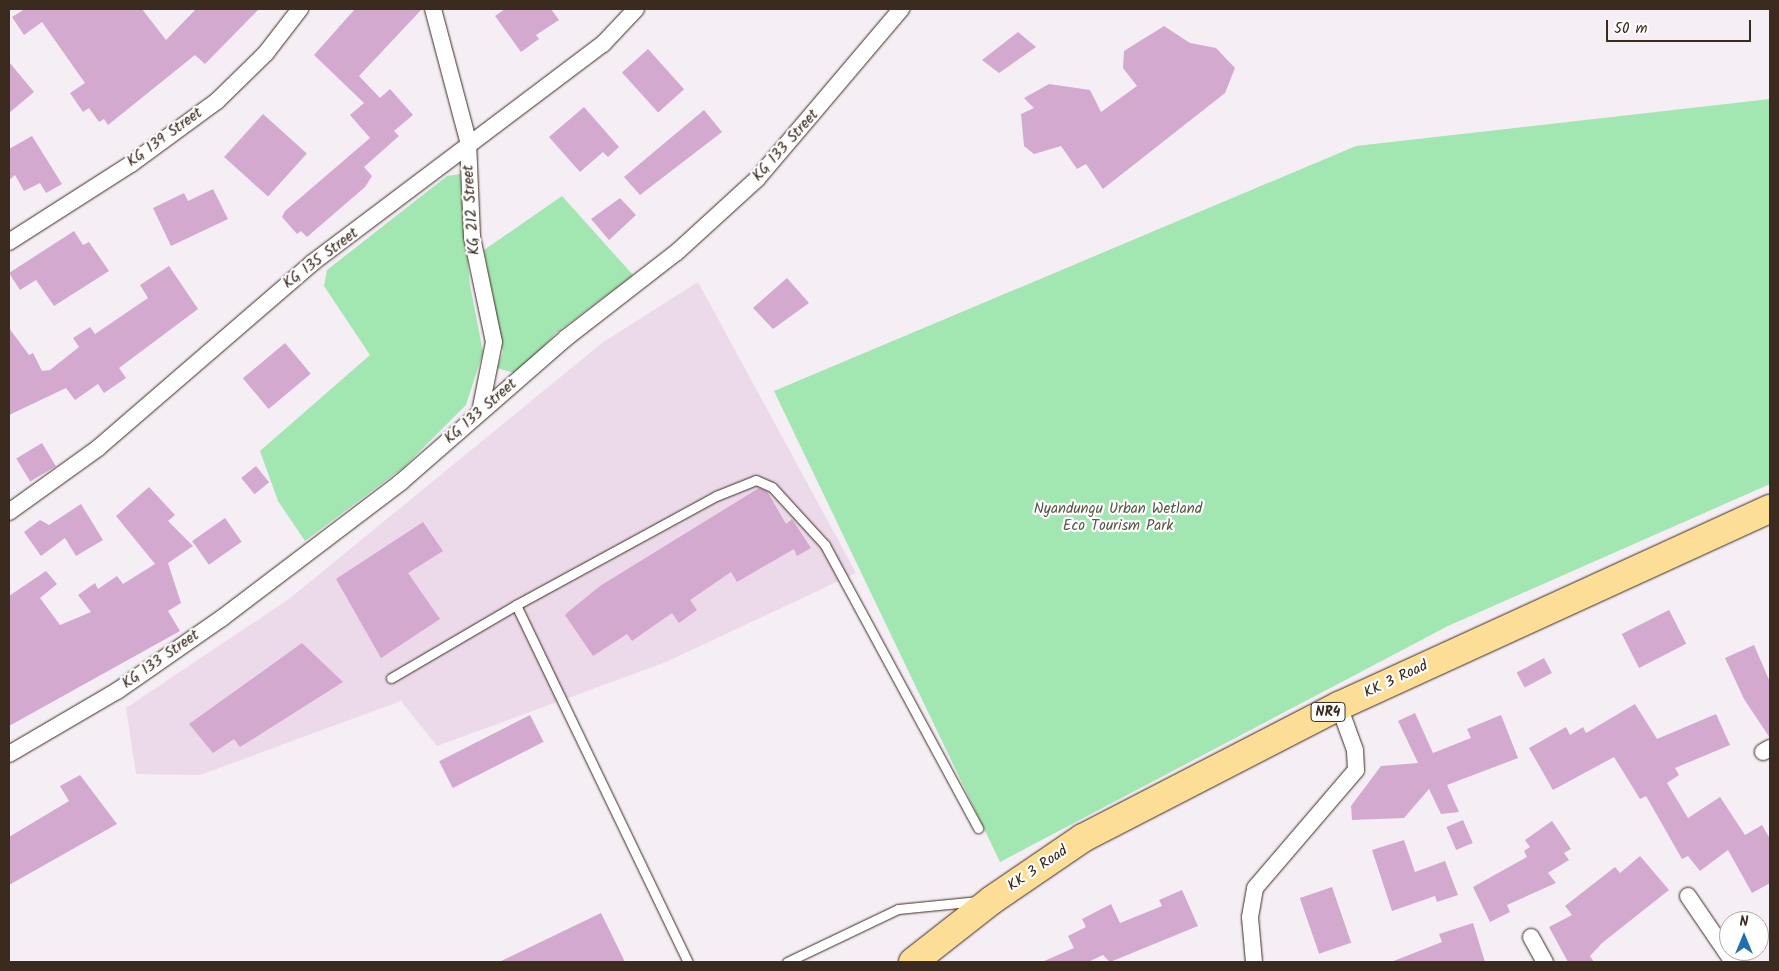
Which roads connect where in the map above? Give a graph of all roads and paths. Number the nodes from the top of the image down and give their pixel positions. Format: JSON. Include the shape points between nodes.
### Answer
{"nodes":[{"id":1,"x":300,"y":9,"type":"edge"},
{"id":2,"x":433,"y":9,"type":"edge"},
{"id":3,"x":636,"y":9,"type":"edge"},
{"id":4,"x":901,"y":9,"type":"edge"},
{"id":5,"x":468,"y":141,"type":"junction"},
{"id":6,"x":9,"y":242,"type":"edge"},
{"id":7,"x":480,"y":412,"type":"junction"},
{"id":8,"x":1770,"y":509,"type":"edge"},
{"id":9,"x":9,"y":512,"type":"edge"},
{"id":10,"x":516,"y":604,"type":"junction"},
{"id":11,"x":391,"y":678,"type":"dead end"},
{"id":12,"x":1339,"y":706,"type":"junction"},
{"id":13,"x":9,"y":754,"type":"edge"},
{"id":14,"x":978,"y":828,"type":"dead end"},
{"id":15,"x":1688,"y":896,"type":"dead end"},
{"id":16,"x":992,"y":900,"type":"junction"},
{"id":17,"x":1531,"y":937,"type":"dead end"},
{"id":18,"x":688,"y":962,"type":"edge"},
{"id":19,"x":786,"y":962,"type":"edge"},
{"id":20,"x":913,"y":962,"type":"edge"},
{"id":21,"x":1254,"y":962,"type":"edge"},
{"id":22,"x":1545,"y":962,"type":"edge"},
{"id":23,"x":1733,"y":962,"type":"edge"}],
"edges":[{"from":1,"to":6,"type":"street","name":"KG 139 Street","via":[[266,53],[217,101],[131,164]]},
{"from":2,"to":5,"type":"street","name":"KG 212 Street"},
{"from":3,"to":5,"type":"street","name":"KG 135 Street","via":[[603,44]]},
{"from":4,"to":7,"type":"street","name":"KG 133 Street","via":[[757,179],[677,252]]},
{"from":5,"to":7,"type":"street","name":"KG 212 Street","via":[[472,238],[494,342]]},
{"from":5,"to":9,"type":"street","name":"KG 135 Street","via":[[312,263],[98,448]]},
{"from":7,"to":13,"type":"street","name":"KG 133 Street","via":[[401,482],[222,618],[117,691]]},
{"from":8,"to":12,"type":"highway","name":"KK 3 Road","number":"NR4"},
{"from":10,"to":11,"type":"lane"},
{"from":10,"to":14,"type":"lane","via":[[716,496],[756,480],[772,487],[825,545]]},
{"from":10,"to":18,"type":"lane"},
{"from":12,"to":16,"type":"highway","name":"KK 3 Road","number":"NR4","via":[[1083,838]]},
{"from":12,"to":21,"type":"street","via":[[1355,750],[1356,770],[1255,888],[1250,917]]},
{"from":15,"to":23,"type":"street"},
{"from":16,"to":19,"type":"lane","via":[[898,909]]},
{"from":16,"to":20,"type":"highway","name":"KK 3 Road","number":"NR4"},
{"from":17,"to":22,"type":"street"}]}
